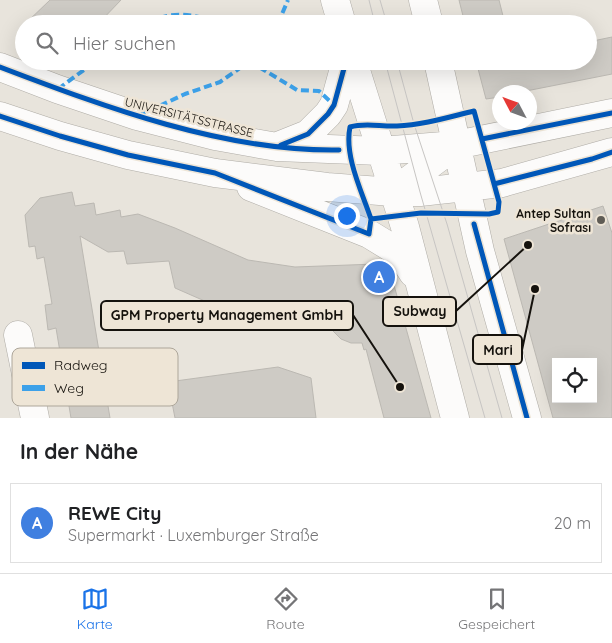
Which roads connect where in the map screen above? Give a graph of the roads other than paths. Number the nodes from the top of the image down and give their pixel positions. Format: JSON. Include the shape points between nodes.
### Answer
{"nodes":[{"id":1,"x":335,"y":0,"type":"edge"},
{"id":2,"x":423,"y":0,"type":"edge"},
{"id":3,"x":339,"y":15,"type":"edge"},
{"id":4,"x":427,"y":15,"type":"edge"},
{"id":5,"x":0,"y":67,"type":"edge"},
{"id":6,"x":344,"y":70,"type":"edge"},
{"id":7,"x":355,"y":70,"type":"edge"},
{"id":8,"x":442,"y":70,"type":"edge"},
{"id":9,"x":612,"y":113,"type":"edge"},
{"id":10,"x":0,"y":116,"type":"edge"},
{"id":11,"x":476,"y":141,"type":"junction"},
{"id":12,"x":277,"y":147,"type":"junction"},
{"id":13,"x":380,"y":151,"type":"junction"},
{"id":14,"x":612,"y":152,"type":"edge"},
{"id":15,"x":215,"y":173,"type":"junction"},
{"id":16,"x":466,"y":187,"type":"junction"},
{"id":17,"x":393,"y":192,"type":"junction"},
{"id":18,"x":420,"y":283,"type":"junction"},
{"id":19,"x":18,"y":335,"type":"dead end"},
{"id":20,"x":21,"y":348,"type":"edge"},
{"id":21,"x":455,"y":418,"type":"edge"},
{"id":22,"x":527,"y":418,"type":"edge"}],
"edges":[{"from":1,"to":3,"type":"main road"},
{"from":2,"to":4,"type":"main road"},
{"from":5,"to":12,"type":"main road","name":"UNIVERSITÄTSSTRASSE","via":[[137,116],[215,136]]},
{"from":6,"to":12,"type":"main road","via":[[334,105],[328,114],[308,134]]},
{"from":7,"to":13,"type":"main road"},
{"from":8,"to":11,"type":"main road"},
{"from":9,"to":11,"type":"main road","name":"UNIVERSITÄTSSTRASSE"},
{"from":10,"to":15,"type":"main road","via":[[128,155]]},
{"from":11,"to":13,"type":"main road","name":"UNIVERSITÄTSSTRASSE"},
{"from":11,"to":16,"type":"main road"},
{"from":11,"to":17,"type":"main road"},
{"from":12,"to":13,"type":"main road","name":"UNIVERSITÄTSSTRASSE"},
{"from":13,"to":17,"type":"main road"},
{"from":14,"to":16,"type":"main road","via":[[498,184]]},
{"from":15,"to":17,"type":"main road"},
{"from":15,"to":18,"type":"main road","via":[[369,234],[400,253]]},
{"from":16,"to":17,"type":"main road"},
{"from":16,"to":22,"type":"main road","via":[[480,250]]},
{"from":17,"to":18,"type":"main road"},
{"from":18,"to":21,"type":"main road"},
{"from":19,"to":20,"type":"main road"}]}
